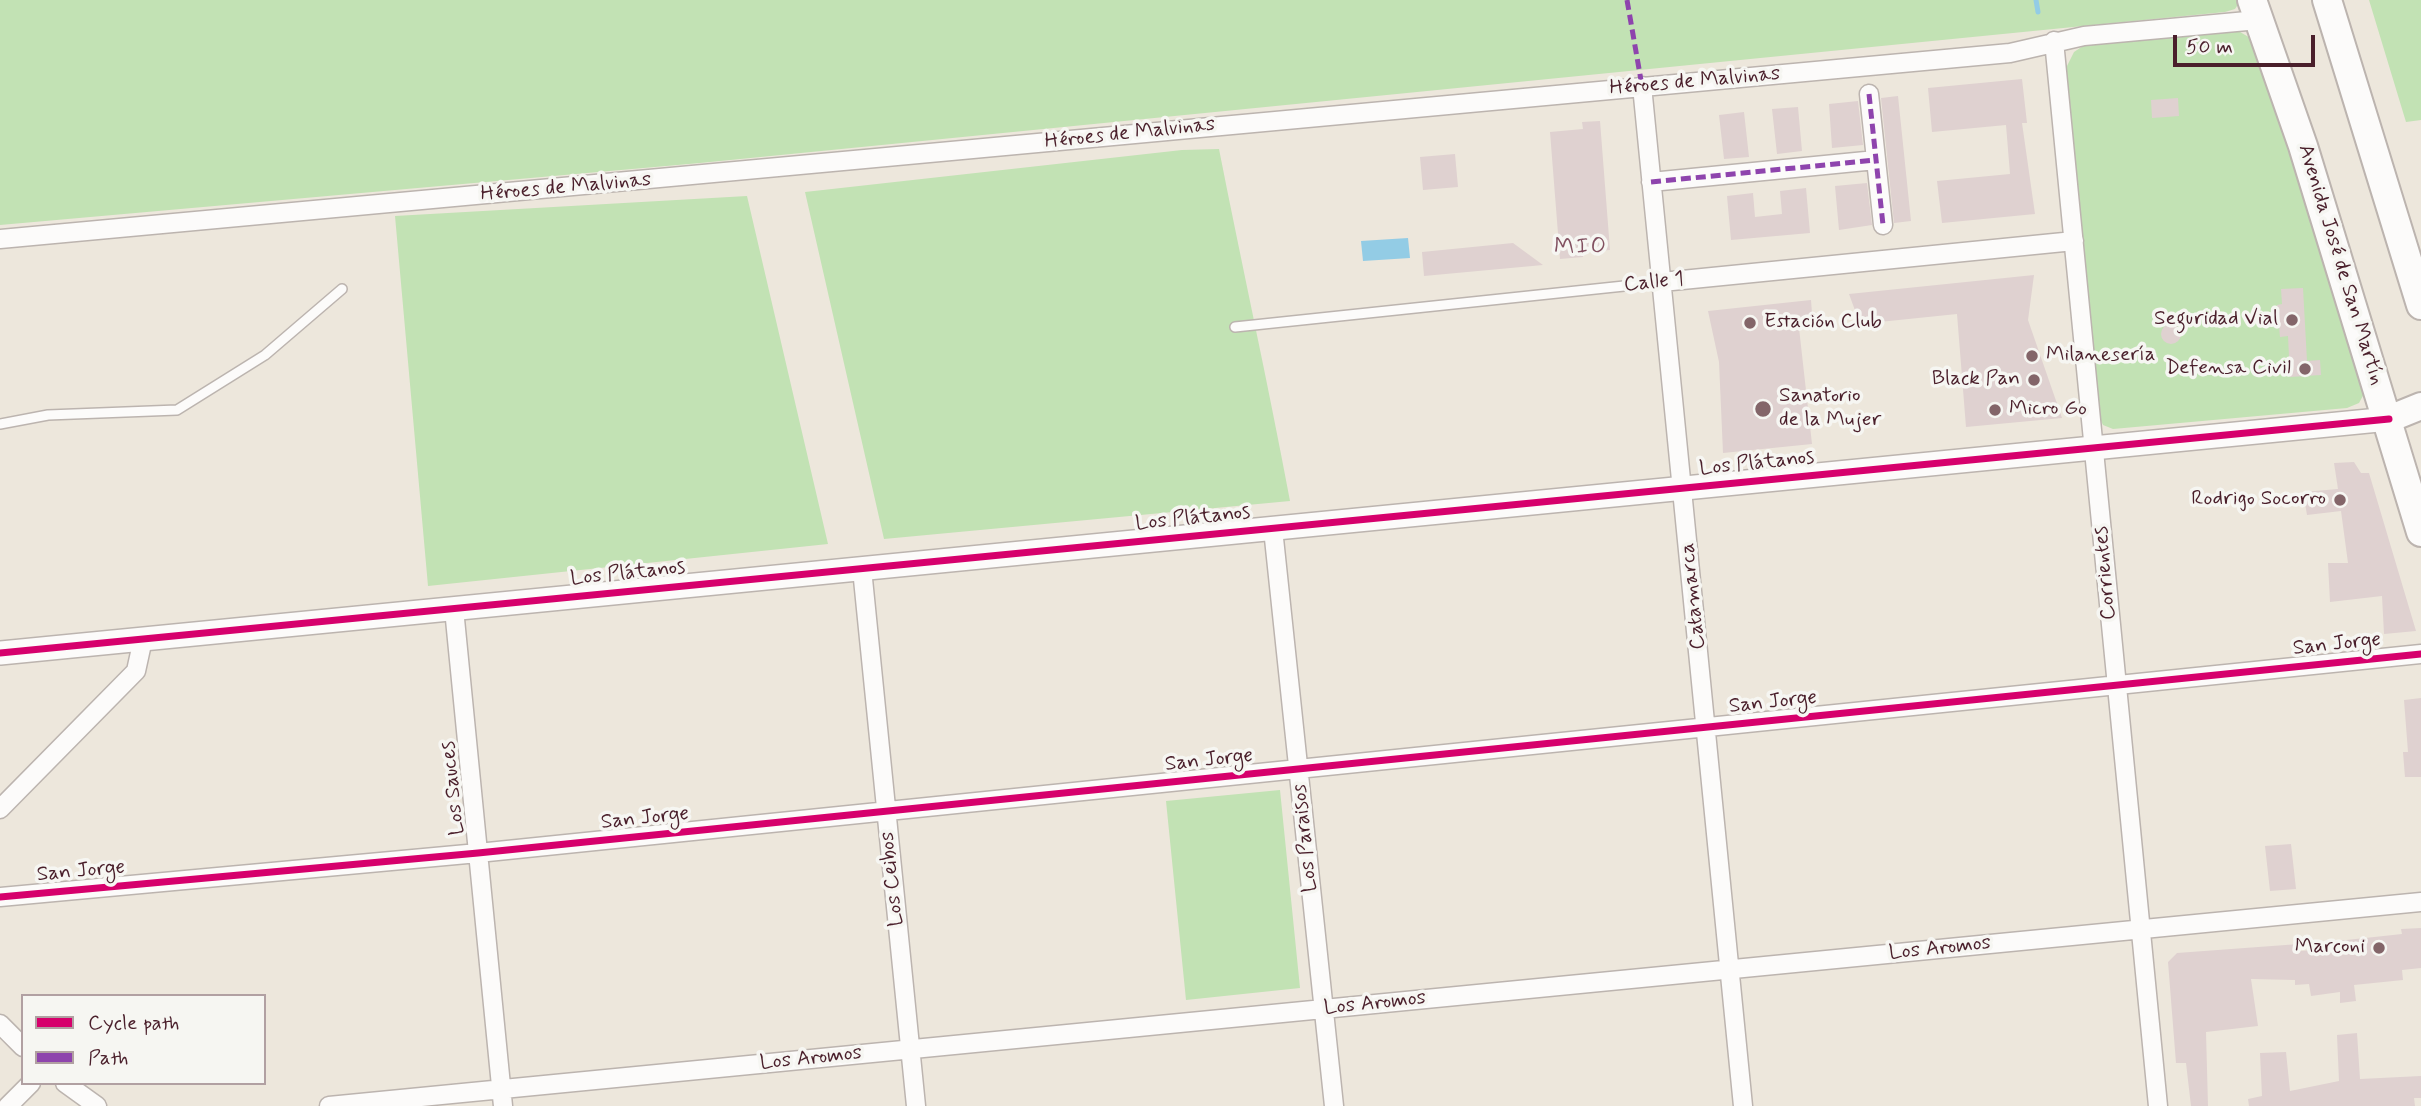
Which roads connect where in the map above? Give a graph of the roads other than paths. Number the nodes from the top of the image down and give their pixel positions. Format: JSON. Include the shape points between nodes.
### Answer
{"nodes":[{"id":1,"x":2327,"y":0,"type":"edge"},
{"id":2,"x":2255,"y":10,"type":"edge"},
{"id":3,"x":2054,"y":41,"type":"junction"},
{"id":4,"x":1642,"y":86,"type":"junction"},
{"id":5,"x":1869,"y":94,"type":"dead end"},
{"id":6,"x":1876,"y":160,"type":"junction"},
{"id":7,"x":1651,"y":182,"type":"junction"},
{"id":8,"x":1882,"y":225,"type":"dead end"},
{"id":9,"x":0,"y":239,"type":"edge"},
{"id":10,"x":2074,"y":241,"type":"junction"},
{"id":11,"x":1662,"y":282,"type":"junction"},
{"id":12,"x":342,"y":289,"type":"dead end"},
{"id":13,"x":2421,"y":305,"type":"edge"},
{"id":14,"x":1235,"y":327,"type":"dead end"},
{"id":15,"x":2421,"y":406,"type":"edge"},
{"id":16,"x":2389,"y":419,"type":"junction"},
{"id":17,"x":0,"y":424,"type":"edge"},
{"id":18,"x":2094,"y":448,"type":"junction"},
{"id":19,"x":1683,"y":488,"type":"junction"},
{"id":20,"x":1273,"y":529,"type":"junction"},
{"id":21,"x":2421,"y":532,"type":"edge"},
{"id":22,"x":862,"y":569,"type":"junction"},
{"id":23,"x":454,"y":608,"type":"junction"},
{"id":24,"x":143,"y":639,"type":"junction"},
{"id":25,"x":0,"y":653,"type":"edge"},
{"id":26,"x":2421,"y":654,"type":"edge"},
{"id":27,"x":2117,"y":685,"type":"junction"},
{"id":28,"x":1706,"y":728,"type":"junction"},
{"id":29,"x":1298,"y":769,"type":"junction"},
{"id":30,"x":0,"y":809,"type":"edge"},
{"id":31,"x":887,"y":811,"type":"junction"},
{"id":32,"x":478,"y":853,"type":"junction"},
{"id":33,"x":0,"y":897,"type":"edge"},
{"id":34,"x":2421,"y":902,"type":"edge"},
{"id":35,"x":2141,"y":929,"type":"junction"},
{"id":36,"x":1730,"y":969,"type":"junction"},
{"id":37,"x":1324,"y":1009,"type":"junction"},
{"id":38,"x":0,"y":1024,"type":"edge"},
{"id":39,"x":21,"y":1045,"type":"edge"},
{"id":40,"x":911,"y":1049,"type":"junction"},
{"id":41,"x":29,"y":1085,"type":"edge"},
{"id":42,"x":68,"y":1085,"type":"edge"},
{"id":43,"x":502,"y":1098,"type":"edge"},
{"id":44,"x":8,"y":1106,"type":"edge"},
{"id":45,"x":97,"y":1106,"type":"edge"},
{"id":46,"x":329,"y":1106,"type":"edge"},
{"id":47,"x":916,"y":1106,"type":"edge"},
{"id":48,"x":1334,"y":1106,"type":"edge"},
{"id":49,"x":1743,"y":1106,"type":"edge"},
{"id":50,"x":2158,"y":1106,"type":"edge"}],
"edges":[{"from":1,"to":13,"type":"main road"},
{"from":2,"to":3,"type":"street","name":"Héroes de Malvinas"},
{"from":2,"to":16,"type":"main road","name":"Avenida José de San Martín"},
{"from":3,"to":4,"type":"street","name":"Héroes de Malvinas","via":[[2010,53]]},
{"from":3,"to":10,"type":"street","name":"Corrientes"},
{"from":4,"to":7,"type":"street","name":"Catamarca"},
{"from":4,"to":9,"type":"street","name":"Héroes de Malvinas"},
{"from":5,"to":6,"type":"street"},
{"from":6,"to":7,"type":"street"},
{"from":6,"to":8,"type":"street"},
{"from":7,"to":11,"type":"street","name":"Catamarca"},
{"from":10,"to":11,"type":"street","name":"Calle 1"},
{"from":10,"to":18,"type":"street","name":"Corrientes"},
{"from":11,"to":14,"type":"lane","name":"Calle 1"},
{"from":11,"to":19,"type":"street","name":"Catamarca"},
{"from":12,"to":17,"type":"lane","via":[[265,355],[177,410],[48,415]]},
{"from":15,"to":16,"type":"main road","name":"Los Plátanos"},
{"from":16,"to":18,"type":"street","name":"Los Plátanos"},
{"from":16,"to":21,"type":"main road","name":"Avenida José de San Martín"},
{"from":18,"to":19,"type":"street","name":"Los Plátanos"},
{"from":18,"to":27,"type":"street","name":"Corrientes"},
{"from":19,"to":20,"type":"street","name":"Los Plátanos"},
{"from":19,"to":28,"type":"street","name":"Catamarca"},
{"from":20,"to":22,"type":"street","name":"Los Plátanos"},
{"from":20,"to":29,"type":"street","name":"Los Paraisos"},
{"from":22,"to":23,"type":"street","name":"Los Plátanos"},
{"from":22,"to":31,"type":"street","name":"Los Ceibos"},
{"from":23,"to":24,"type":"street","name":"Los Plátanos"},
{"from":23,"to":32,"type":"street","name":"Los Sauces"},
{"from":24,"to":25,"type":"street","name":"Los Plátanos"},
{"from":24,"to":30,"type":"street","via":[[136,671]]},
{"from":26,"to":27,"type":"street","name":"San Jorge"},
{"from":27,"to":28,"type":"street","name":"San Jorge"},
{"from":27,"to":35,"type":"street","name":"Corrientes"},
{"from":28,"to":29,"type":"street","name":"San Jorge"},
{"from":28,"to":36,"type":"street","name":"Catamarca"},
{"from":29,"to":31,"type":"street","name":"San Jorge"},
{"from":29,"to":37,"type":"street","name":"Los Paraisos"},
{"from":31,"to":32,"type":"street","name":"San Jorge"},
{"from":31,"to":40,"type":"street","name":"Los Ceibos"},
{"from":32,"to":33,"type":"street","name":"San Jorge"},
{"from":32,"to":43,"type":"street","name":"Los Sauces"},
{"from":34,"to":35,"type":"street","name":"Los Aromos"},
{"from":35,"to":36,"type":"street","name":"Los Aromos"},
{"from":35,"to":50,"type":"street","name":"Corrientes"},
{"from":36,"to":37,"type":"street","name":"Los Aromos"},
{"from":36,"to":49,"type":"street","name":"Catamarca"},
{"from":37,"to":40,"type":"street","name":"Los Aromos"},
{"from":37,"to":48,"type":"street","name":"Los Paraisos"},
{"from":38,"to":39,"type":"street"},
{"from":40,"to":43,"type":"street","name":"Los Aromos"},
{"from":40,"to":47,"type":"street","name":"Los Ceibos"},
{"from":41,"to":44,"type":"street"},
{"from":42,"to":45,"type":"street"},
{"from":43,"to":46,"type":"street","name":"Los Aromos"}]}
